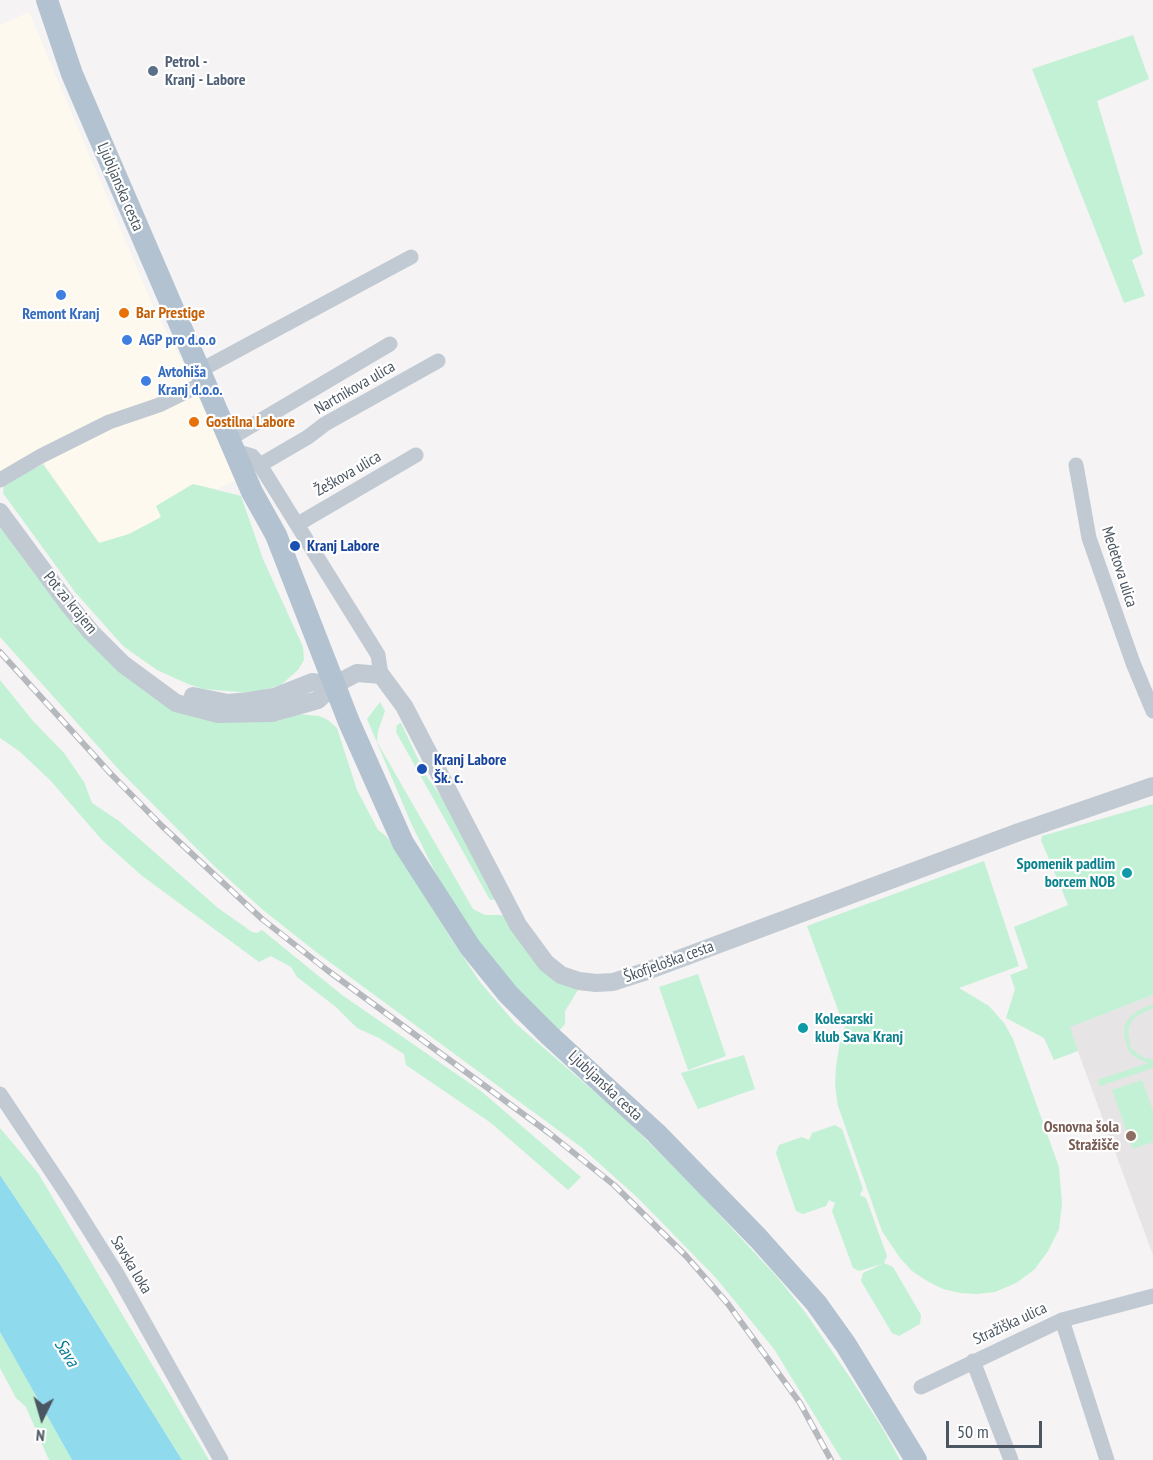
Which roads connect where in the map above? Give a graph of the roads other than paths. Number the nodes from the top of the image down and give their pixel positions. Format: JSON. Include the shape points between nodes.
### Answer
{"nodes":[{"id":1,"x":35,"y":0,"type":"edge"},
{"id":2,"x":47,"y":0,"type":"edge"},
{"id":3,"x":58,"y":0,"type":"edge"},
{"id":4,"x":62,"y":39,"type":"junction"},
{"id":5,"x":72,"y":74,"type":"junction"},
{"id":6,"x":411,"y":257,"type":"dead end"},
{"id":7,"x":390,"y":344,"type":"dead end"},
{"id":8,"x":438,"y":361,"type":"dead end"},
{"id":9,"x":202,"y":377,"type":"junction"},
{"id":10,"x":232,"y":445,"type":"junction"},
{"id":11,"x":416,"y":456,"type":"dead end"},
{"id":12,"x":260,"y":465,"type":"junction"},
{"id":13,"x":1076,"y":465,"type":"dead end"},
{"id":14,"x":0,"y":480,"type":"edge"},
{"id":15,"x":0,"y":512,"type":"edge"},
{"id":16,"x":298,"y":524,"type":"junction"},
{"id":17,"x":381,"y":675,"type":"junction"},
{"id":18,"x":334,"y":685,"type":"junction"},
{"id":19,"x":1153,"y":711,"type":"edge"},
{"id":20,"x":1153,"y":786,"type":"edge"},
{"id":21,"x":0,"y":1094,"type":"edge"},
{"id":22,"x":1153,"y":1296,"type":"edge"},
{"id":23,"x":1062,"y":1320,"type":"junction"},
{"id":24,"x":973,"y":1361,"type":"junction"},
{"id":25,"x":921,"y":1387,"type":"dead end"},
{"id":26,"x":222,"y":1460,"type":"edge"},
{"id":27,"x":916,"y":1460,"type":"edge"},
{"id":28,"x":1011,"y":1460,"type":"edge"},
{"id":29,"x":1107,"y":1460,"type":"edge"}],
"edges":[{"from":1,"to":5,"type":"main road","via":[[53,50]]},
{"from":2,"to":4,"type":"main road","name":"Ljubljanska cesta"},
{"from":3,"to":4,"type":"main road"},
{"from":4,"to":5,"type":"main road","name":"Ljubljanska cesta"},
{"from":5,"to":9,"type":"main road","name":"Ljubljanska cesta"},
{"from":6,"to":9,"type":"street"},
{"from":7,"to":10,"type":"street"},
{"from":8,"to":12,"type":"street","name":"Nartnikova ulica"},
{"from":9,"to":10,"type":"main road","name":"Ljubljanska cesta"},
{"from":9,"to":14,"type":"street","via":[[159,405],[109,423]]},
{"from":10,"to":12,"type":"street"},
{"from":10,"to":18,"type":"main road","name":"Ljubljanska cesta","via":[[252,492],[265,542],[316,660]]},
{"from":11,"to":16,"type":"street","name":"Žeškova ulica"},
{"from":12,"to":16,"type":"street"},
{"from":13,"to":19,"type":"street","name":"Medetova ulica","via":[[1089,538]]},
{"from":15,"to":18,"type":"street","name":"Pot za krajem","via":[[91,632],[123,664],[151,684],[228,703],[274,697],[312,682]]},
{"from":16,"to":17,"type":"street","via":[[378,655]]},
{"from":17,"to":18,"type":"street","via":[[357,673]]},
{"from":17,"to":20,"type":"street","name":"Škofjeloška cesta","via":[[404,706],[533,947],[561,975],[596,983],[644,972]]},
{"from":18,"to":27,"type":"main road","name":"Ljubljanska cesta","via":[[403,843],[470,947],[508,994],[656,1132],[816,1303]]},
{"from":21,"to":26,"type":"street","name":"Savska loka","via":[[117,1274]]},
{"from":22,"to":23,"type":"street","name":"Stražiška ulica"},
{"from":23,"to":24,"type":"street","name":"Stražiška ulica"},
{"from":23,"to":29,"type":"street","name":"Stražiška ulica"},
{"from":24,"to":25,"type":"street","name":"Stražiška ulica"},
{"from":24,"to":28,"type":"street","name":"Stražiška ulica"}]}
